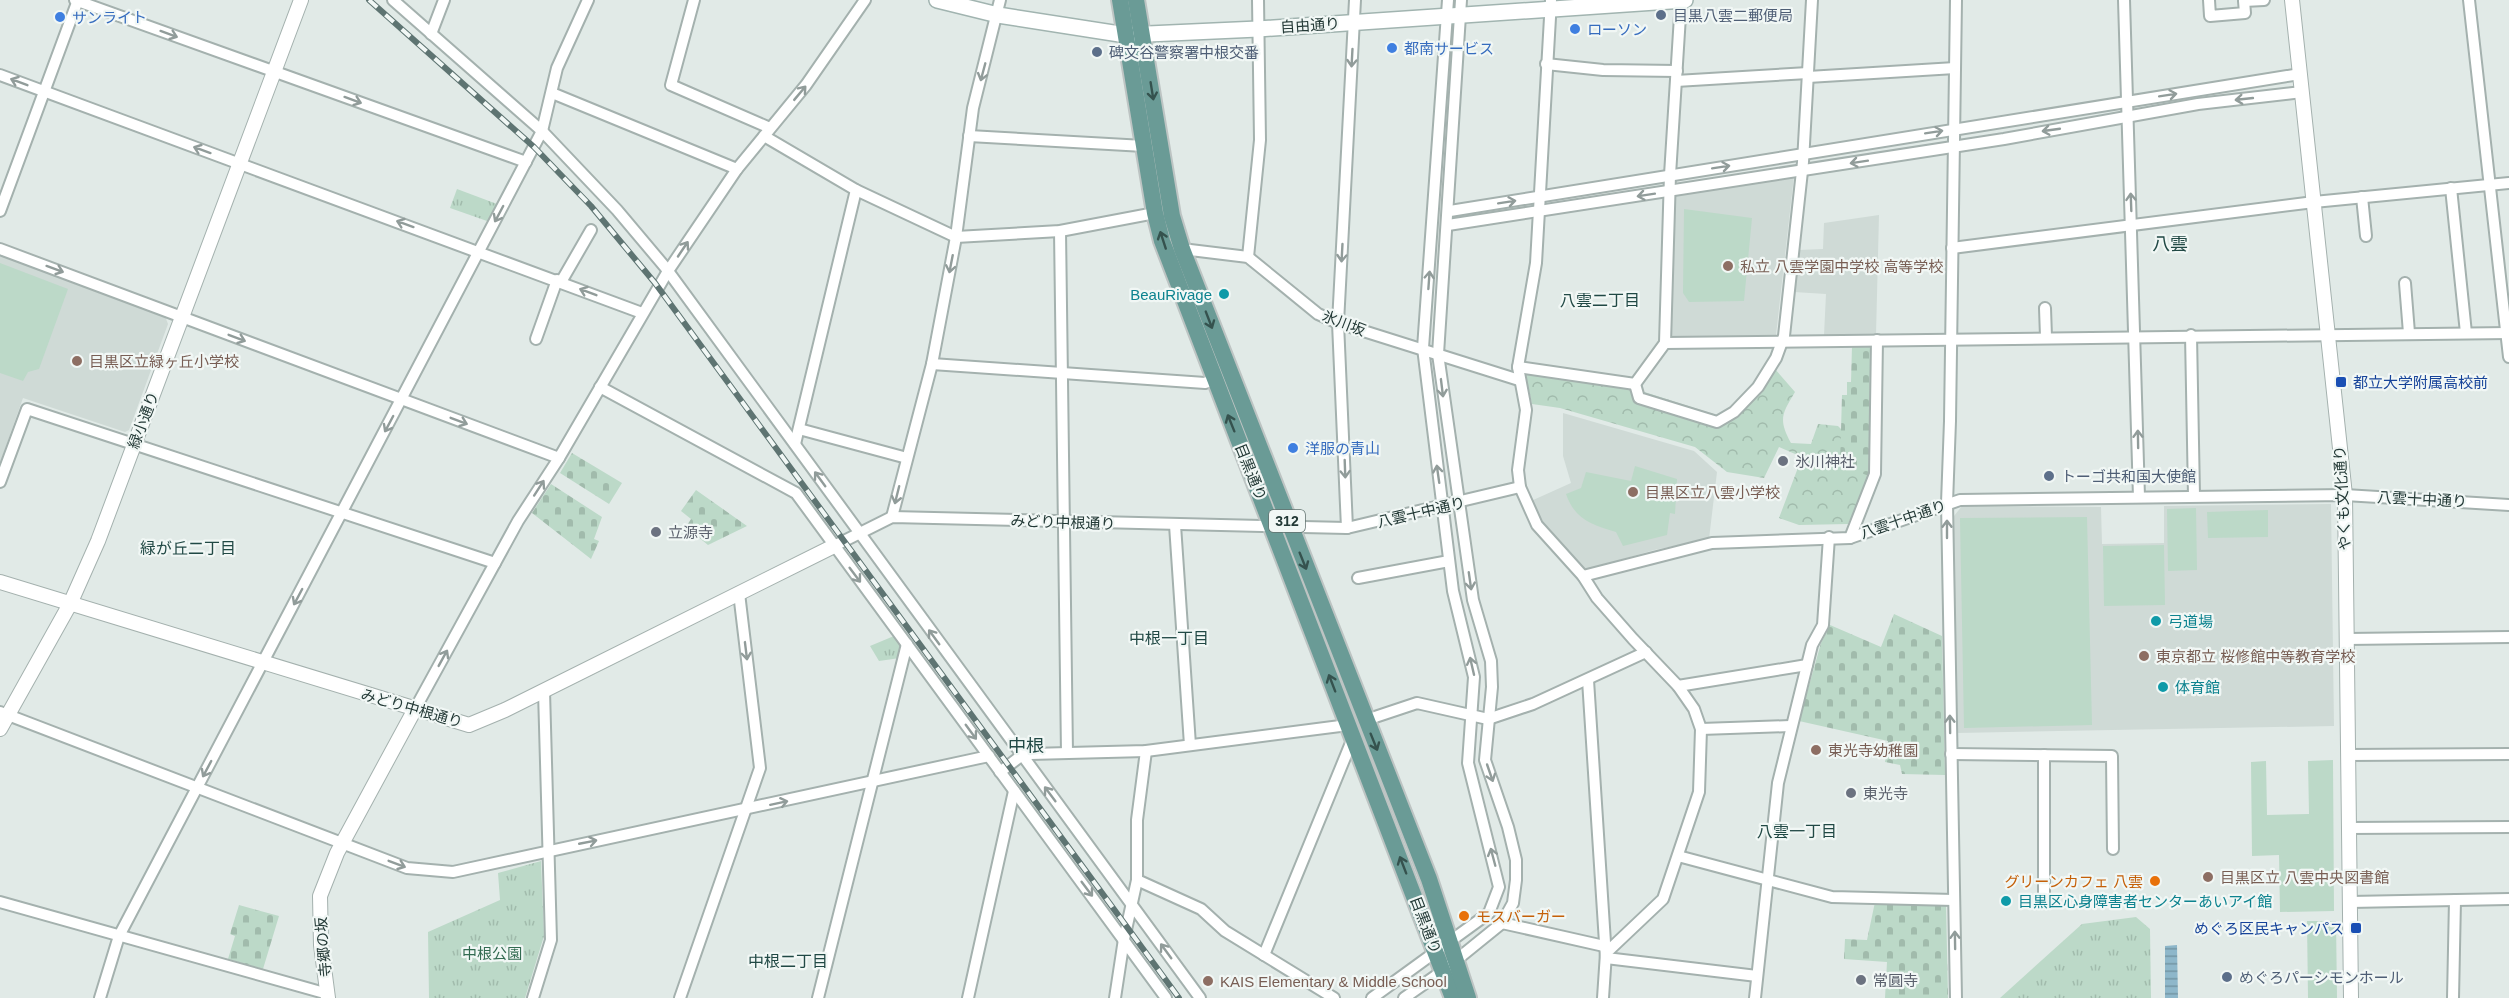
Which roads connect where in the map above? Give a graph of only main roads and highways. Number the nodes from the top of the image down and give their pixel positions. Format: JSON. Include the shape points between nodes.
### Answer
{"nodes":[{"id":1,"x":937,"y":0,"type":"edge"},
{"id":2,"x":1120,"y":0,"type":"edge"},
{"id":3,"x":1136,"y":0,"type":"edge"},
{"id":4,"x":1682,"y":0,"type":"edge"},
{"id":5,"x":1551,"y":4,"type":"edge"},
{"id":6,"x":1454,"y":7,"type":"edge"},
{"id":7,"x":999,"y":8,"type":"edge"},
{"id":8,"x":1134,"y":34,"type":"junction"},
{"id":9,"x":1282,"y":528,"type":"junction"},
{"id":10,"x":1451,"y":965,"type":"junction"},
{"id":11,"x":1453,"y":998,"type":"edge"},
{"id":12,"x":1468,"y":998,"type":"edge"}],
"edges":[{"from":1,"to":7,"type":"main road","name":"自由通り"},
{"from":2,"to":8,"type":"main road","name":"目黒通り","number":"312"},
{"from":3,"to":8,"type":"main road","name":"目黒通り","number":"312"},
{"from":4,"to":5,"type":"main road","name":"自由通り"},
{"from":5,"to":6,"type":"main road","name":"自由通り"},
{"from":6,"to":8,"type":"main road","name":"自由通り","via":[[1354,22]]},
{"from":7,"to":8,"type":"main road","name":"自由通り"},
{"from":8,"to":9,"type":"main road","name":"目黒通り","number":"312","one_way":true,"via":[[1172,216]]},
{"from":9,"to":8,"type":"main road","name":"目黒通り","number":"312","one_way":true,"via":[[1215,379],[1162,241],[1144,146]]},
{"from":9,"to":10,"type":"main road","name":"目黒通り","number":"312","one_way":true,"via":[[1366,720],[1429,879],[1450,941]]},
{"from":10,"to":9,"type":"main road","name":"目黒通り","number":"312","one_way":true,"via":[[1437,952],[1351,731]]},
{"from":10,"to":11,"type":"main road","name":"目黒通り","number":"312"},
{"from":10,"to":12,"type":"main road","name":"目黒通り","number":"312"}]}
